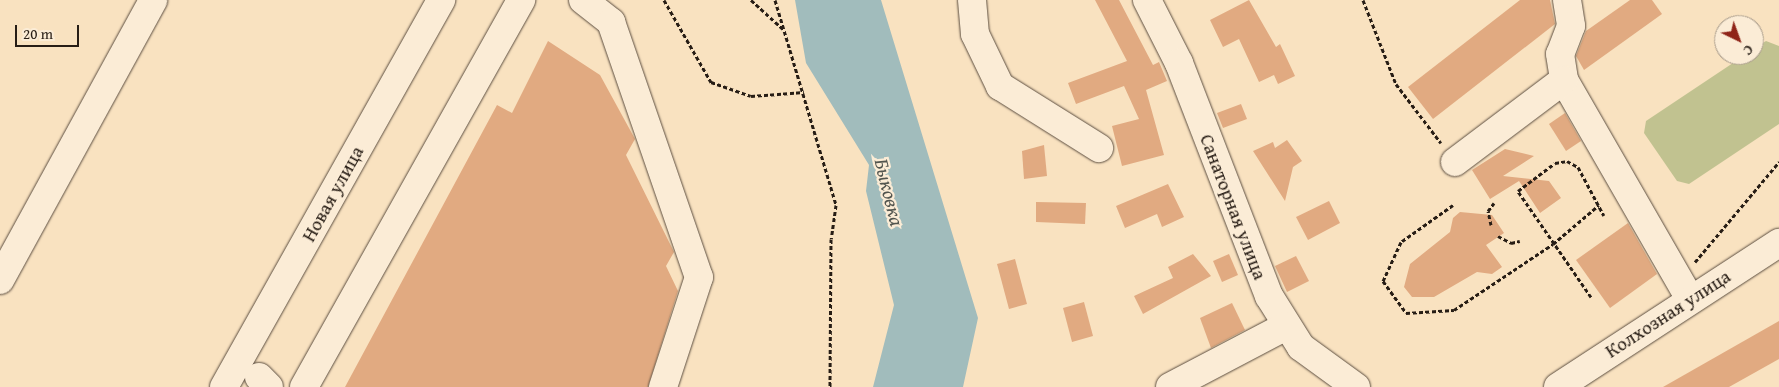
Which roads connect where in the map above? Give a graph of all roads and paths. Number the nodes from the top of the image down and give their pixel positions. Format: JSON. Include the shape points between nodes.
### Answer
{"nodes":[{"id":1,"x":153,"y":0,"type":"edge"},
{"id":2,"x":441,"y":0,"type":"edge"},
{"id":3,"x":521,"y":0,"type":"edge"},
{"id":4,"x":583,"y":0,"type":"edge"},
{"id":5,"x":664,"y":0,"type":"edge"},
{"id":6,"x":751,"y":0,"type":"edge"},
{"id":7,"x":775,"y":0,"type":"edge"},
{"id":8,"x":972,"y":0,"type":"edge"},
{"id":9,"x":1147,"y":0,"type":"edge"},
{"id":10,"x":1363,"y":0,"type":"edge"},
{"id":11,"x":1570,"y":2,"type":"edge"},
{"id":12,"x":784,"y":30,"type":"junction"},
{"id":13,"x":1564,"y":80,"type":"junction"},
{"id":14,"x":804,"y":92,"type":"junction"},
{"id":15,"x":1100,"y":148,"type":"dead end"},
{"id":16,"x":1454,"y":162,"type":"joint"},
{"id":17,"x":1779,"y":162,"type":"edge"},
{"id":18,"x":1494,"y":203,"type":"dead end"},
{"id":19,"x":1453,"y":205,"type":"dead end"},
{"id":20,"x":1599,"y":205,"type":"junction"},
{"id":21,"x":1604,"y":216,"type":"dead end"},
{"id":22,"x":1491,"y":225,"type":"dead end"},
{"id":23,"x":1498,"y":236,"type":"dead end"},
{"id":24,"x":1520,"y":241,"type":"dead end"},
{"id":25,"x":1779,"y":243,"type":"edge"},
{"id":26,"x":1553,"y":244,"type":"junction"},
{"id":27,"x":0,"y":280,"type":"edge"},
{"id":28,"x":1686,"y":291,"type":"junction"},
{"id":29,"x":1591,"y":297,"type":"dead end"},
{"id":30,"x":1286,"y":326,"type":"junction"},
{"id":31,"x":1347,"y":384,"type":"edge"},
{"id":32,"x":224,"y":387,"type":"edge"},
{"id":33,"x":304,"y":387,"type":"edge"},
{"id":34,"x":663,"y":387,"type":"edge"},
{"id":35,"x":830,"y":387,"type":"edge"},
{"id":36,"x":1170,"y":387,"type":"edge"},
{"id":37,"x":1558,"y":387,"type":"edge"}],
"edges":[{"from":1,"to":27,"type":"street"},
{"from":2,"to":32,"type":"street","name":"Новая улица"},
{"from":3,"to":33,"type":"street"},
{"from":4,"to":34,"type":"street","via":[[611,22],[699,276]]},
{"from":5,"to":14,"type":"path","via":[[711,82],[751,96]]},
{"from":6,"to":12,"type":"path"},
{"from":7,"to":12,"type":"path"},
{"from":8,"to":15,"type":"street","via":[[975,34],[1000,86]]},
{"from":9,"to":30,"type":"street","name":"Санаторная улица","via":[[1179,63],[1251,260]]},
{"from":10,"to":16,"type":"path","via":[[1396,84]]},
{"from":11,"to":13,"type":"street","via":[[1571,26],[1560,54]]},
{"from":12,"to":14,"type":"path"},
{"from":13,"to":16,"type":"street"},
{"from":13,"to":28,"type":"street"},
{"from":14,"to":35,"type":"path","via":[[836,205],[831,239]]},
{"from":17,"to":28,"type":"path","via":[[1707,243]]},
{"from":18,"to":22,"type":"path","via":[[1488,211]]},
{"from":19,"to":26,"type":"path","via":[[1401,242],[1382,281],[1406,313],[1454,310]]},
{"from":20,"to":21,"type":"path"},
{"from":20,"to":26,"type":"path"},
{"from":20,"to":26,"type":"path","via":[[1578,166],[1566,161],[1555,163],[1520,188],[1518,194]]},
{"from":23,"to":24,"type":"path","via":[[1508,243]]},
{"from":25,"to":28,"type":"street","name":"Колхозная улица"},
{"from":26,"to":29,"type":"path"},
{"from":28,"to":37,"type":"street","name":"Колхозная улица"},
{"from":30,"to":31,"type":"street","name":"Санаторная улица","via":[[1311,357]]},
{"from":30,"to":36,"type":"street"}]}
